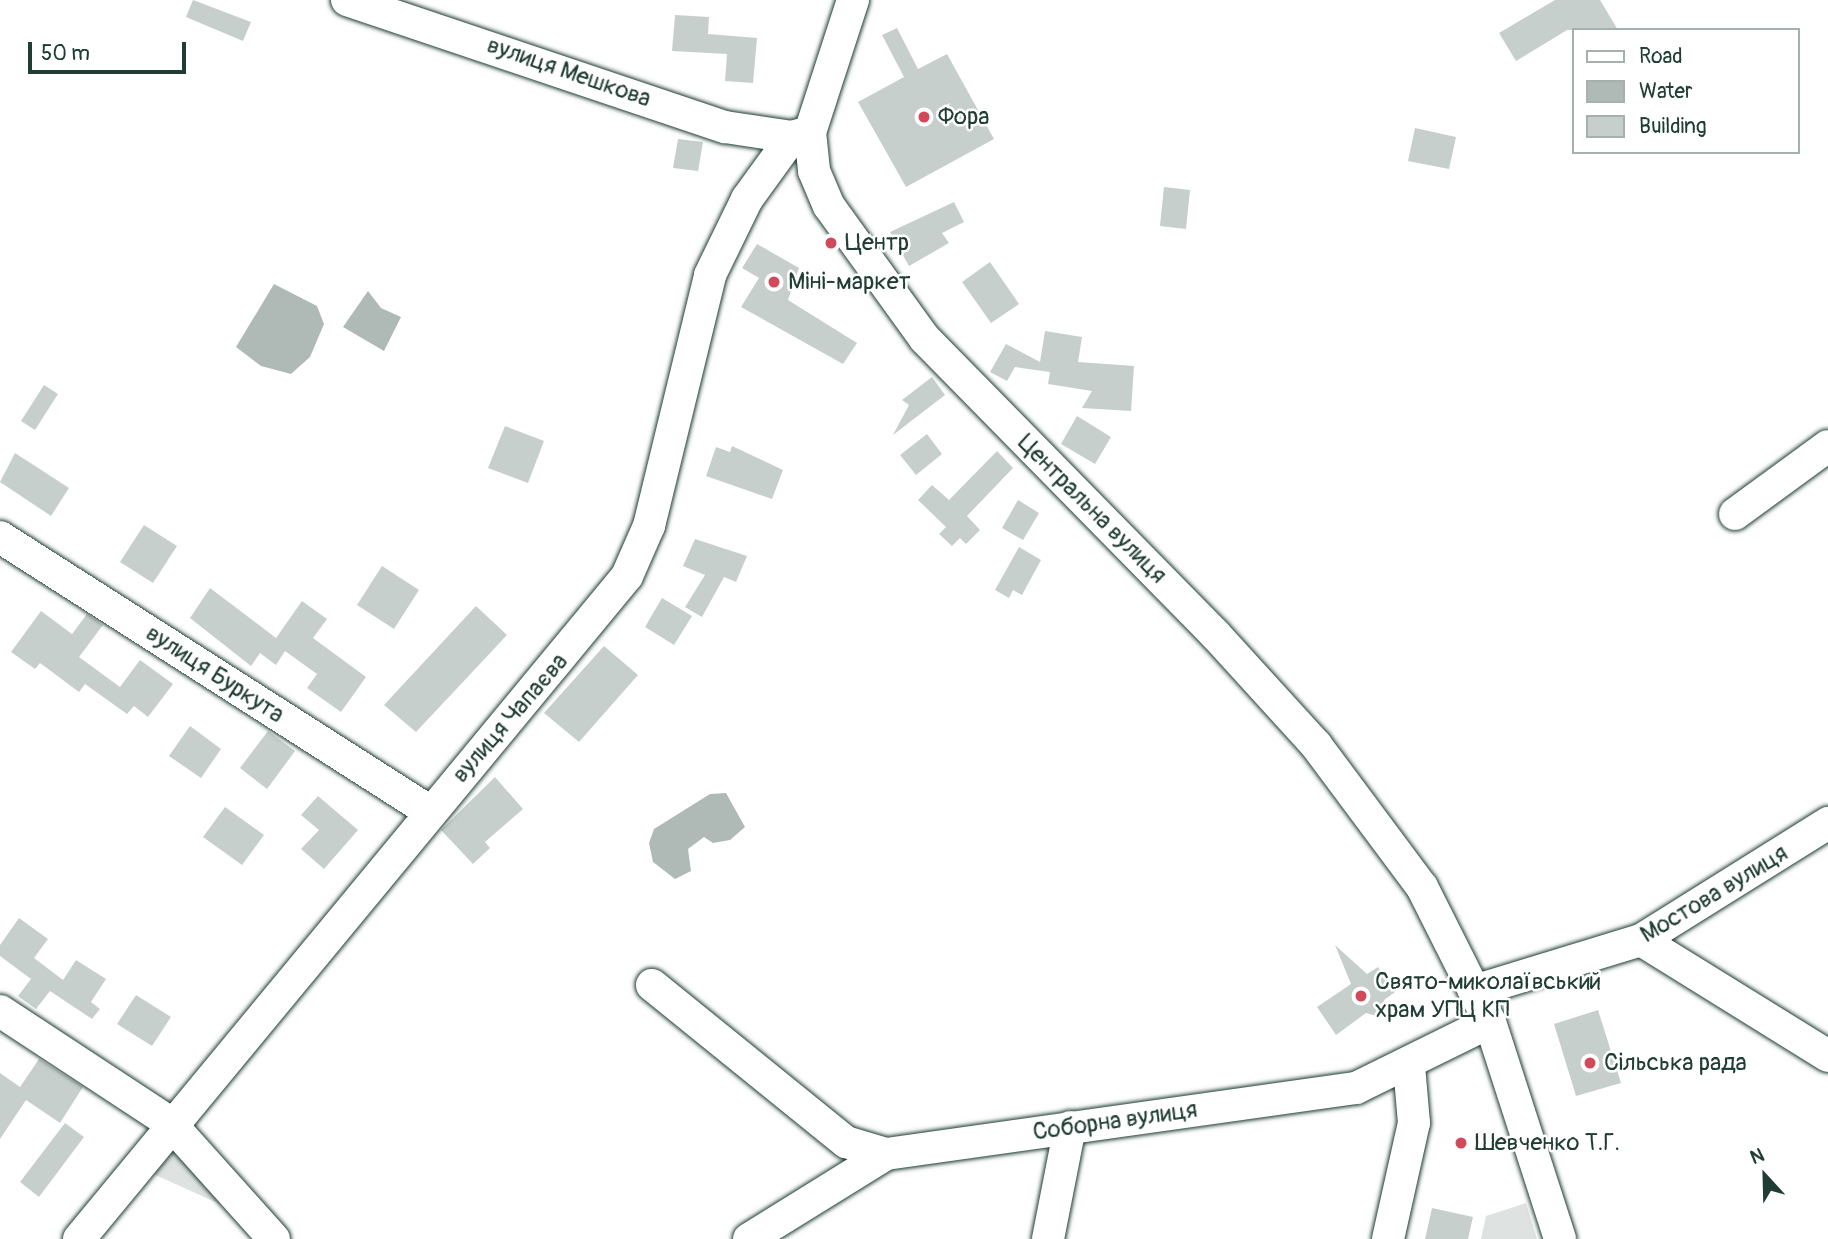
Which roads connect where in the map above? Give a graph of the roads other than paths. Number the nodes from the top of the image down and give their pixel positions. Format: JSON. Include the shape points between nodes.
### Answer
{"nodes":[{"id":1,"x":347,"y":0,"type":"edge"},
{"id":2,"x":853,"y":0,"type":"edge"},
{"id":3,"x":801,"y":135,"type":"junction"},
{"id":4,"x":1828,"y":446,"type":"edge"},
{"id":5,"x":1735,"y":514,"type":"dead end"},
{"id":6,"x":0,"y":537,"type":"edge"},
{"id":7,"x":429,"y":811,"type":"junction"},
{"id":8,"x":1827,"y":825,"type":"edge"},
{"id":9,"x":1641,"y":940,"type":"junction"},
{"id":10,"x":652,"y":985,"type":"dead end"},
{"id":11,"x":1474,"y":991,"type":"junction"},
{"id":12,"x":0,"y":1011,"type":"edge"},
{"id":13,"x":1490,"y":1023,"type":"junction"},
{"id":14,"x":1828,"y":1056,"type":"edge"},
{"id":15,"x":1409,"y":1066,"type":"junction"},
{"id":16,"x":169,"y":1122,"type":"junction"},
{"id":17,"x":1070,"y":1127,"type":"junction"},
{"id":18,"x":886,"y":1154,"type":"junction"},
{"id":19,"x":79,"y":1239,"type":"edge"},
{"id":20,"x":274,"y":1239,"type":"edge"},
{"id":21,"x":748,"y":1239,"type":"edge"},
{"id":22,"x":1048,"y":1239,"type":"edge"},
{"id":23,"x":1388,"y":1239,"type":"edge"},
{"id":24,"x":1560,"y":1239,"type":"edge"}],
"edges":[{"from":1,"to":3,"type":"street","name":"вулиця Мешкова","via":[[725,127]]},
{"from":2,"to":3,"type":"street","name":"Центральна вулиця"},
{"from":3,"to":7,"type":"street","name":"вулиця Чапаєва","via":[[747,199],[710,275],[649,526],[627,576]]},
{"from":3,"to":11,"type":"street","name":"Центральна вулиця","via":[[829,206],[925,339],[1316,745],[1422,887]]},
{"from":4,"to":5,"type":"street"},
{"from":6,"to":7,"type":"street","name":"вулиця Буркута"},
{"from":7,"to":16,"type":"street","name":"вулиця Чапаєва"},
{"from":8,"to":9,"type":"street","name":"Мостова вулиця"},
{"from":9,"to":11,"type":"street","name":"Мостова вулиця"},
{"from":9,"to":14,"type":"street"},
{"from":10,"to":18,"type":"street","via":[[845,1142]]},
{"from":11,"to":13,"type":"street","name":"Центральна вулиця"},
{"from":12,"to":16,"type":"street"},
{"from":13,"to":15,"type":"street","name":"Соборна вулиця"},
{"from":13,"to":24,"type":"street","name":"Центральна вулиця"},
{"from":15,"to":17,"type":"street","name":"Соборна вулиця","via":[[1356,1088]]},
{"from":15,"to":23,"type":"street","via":[[1414,1123]]},
{"from":16,"to":19,"type":"street","name":"вулиця Чапаєва"},
{"from":16,"to":20,"type":"street"},
{"from":17,"to":18,"type":"street","name":"Соборна вулиця"},
{"from":17,"to":22,"type":"street"},
{"from":18,"to":21,"type":"street","name":"Соборна вулиця"}]}
